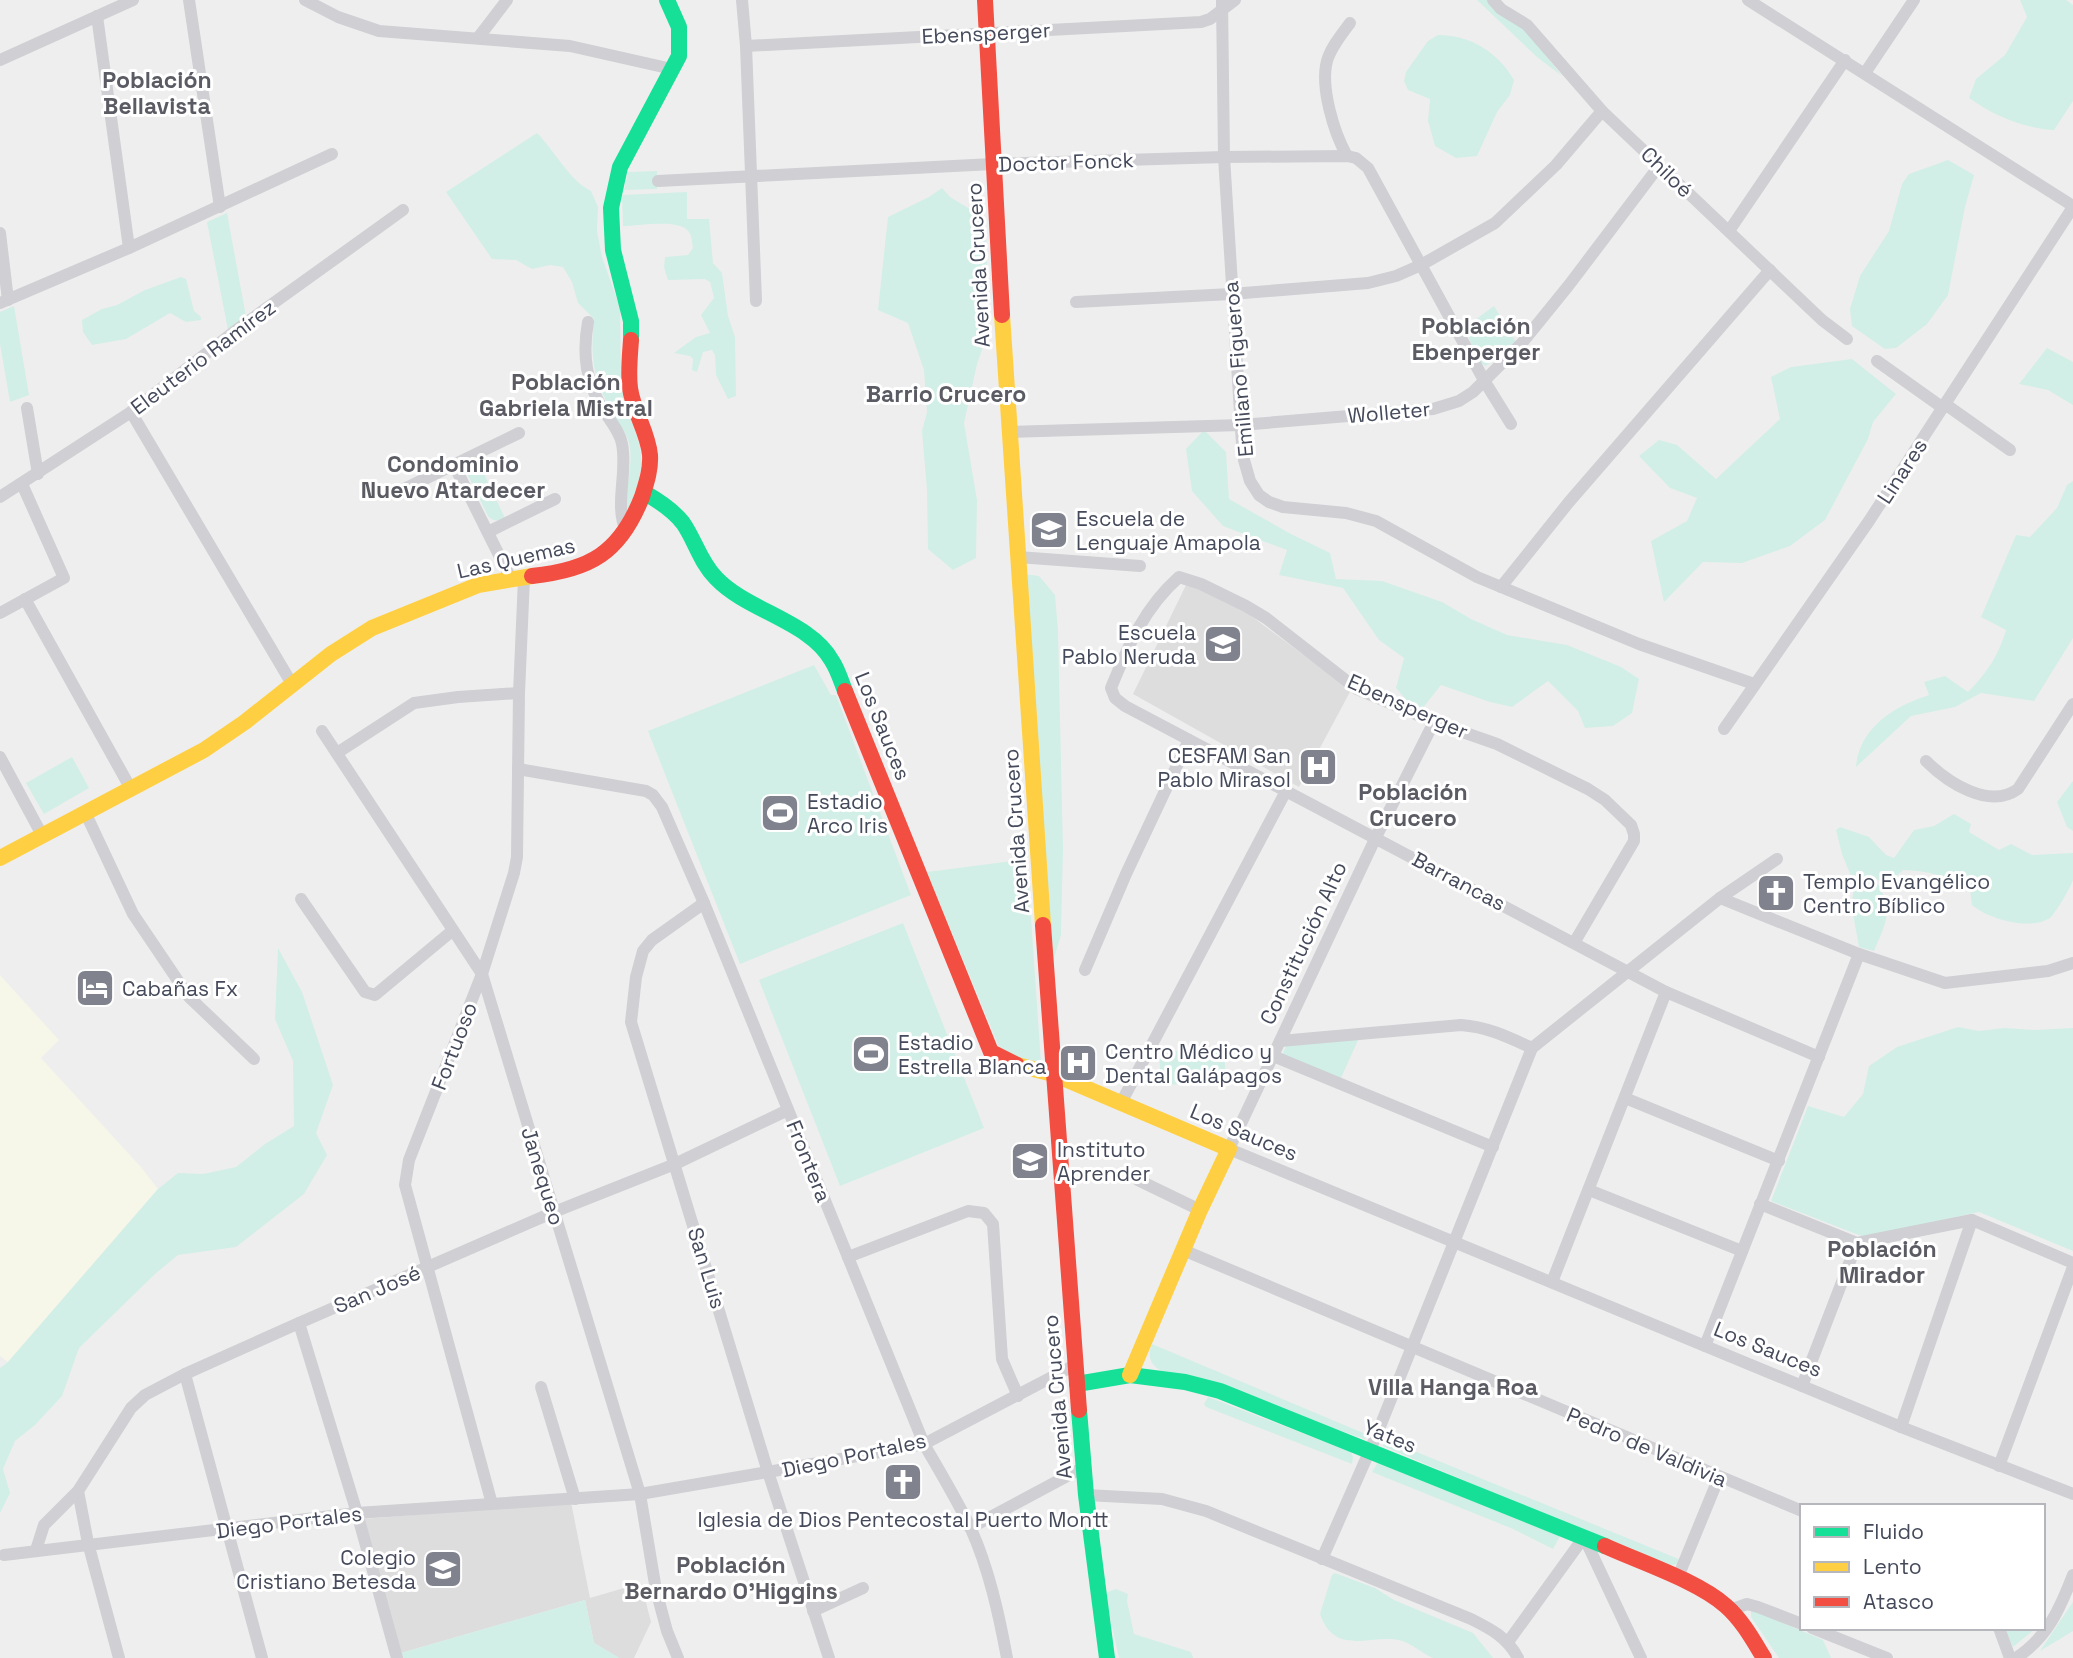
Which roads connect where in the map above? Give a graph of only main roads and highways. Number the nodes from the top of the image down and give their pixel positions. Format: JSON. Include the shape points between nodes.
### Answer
{"nodes":[{"id":1,"x":667,"y":0,"type":"edge"},
{"id":2,"x":985,"y":0,"type":"edge"},
{"id":3,"x":645,"y":493,"type":"junction"},
{"id":4,"x":0,"y":858,"type":"edge"},
{"id":5,"x":1053,"y":1073,"type":"junction"},
{"id":6,"x":1229,"y":1149,"type":"joint"},
{"id":7,"x":1130,"y":1375,"type":"junction"},
{"id":8,"x":1077,"y":1384,"type":"junction"},
{"id":9,"x":1107,"y":1658,"type":"edge"},
{"id":10,"x":1764,"y":1658,"type":"edge"}],
"edges":[{"from":1,"to":3,"type":"main road","name":"Las Quemas","via":[[682,32],[679,56],[620,167],[611,208],[613,250],[631,321],[630,389],[650,455]]},
{"from":2,"to":5,"type":"main road","name":"Avenida Crucero"},
{"from":3,"to":4,"type":"main road","name":"Las Quemas","via":[[626,531],[609,550],[576,569],[478,586],[372,628],[204,750]]},
{"from":3,"to":5,"type":"main road","name":"Los Sauces","via":[[677,516],[699,557],[723,585],[811,637],[832,660],[987,1047],[1002,1061]]},
{"from":5,"to":6,"type":"main road","name":"Los Sauces"},
{"from":5,"to":8,"type":"main road","name":"Avenida Crucero"},
{"from":6,"to":7,"type":"main road","name":"Constitución Alto"},
{"from":7,"to":8,"type":"main road","name":"Yates"},
{"from":7,"to":10,"type":"main road","name":"Yates","via":[[1185,1381],[1220,1391],[1678,1577],[1730,1610]]},
{"from":8,"to":9,"type":"main road","name":"Avenida Crucero"}]}
